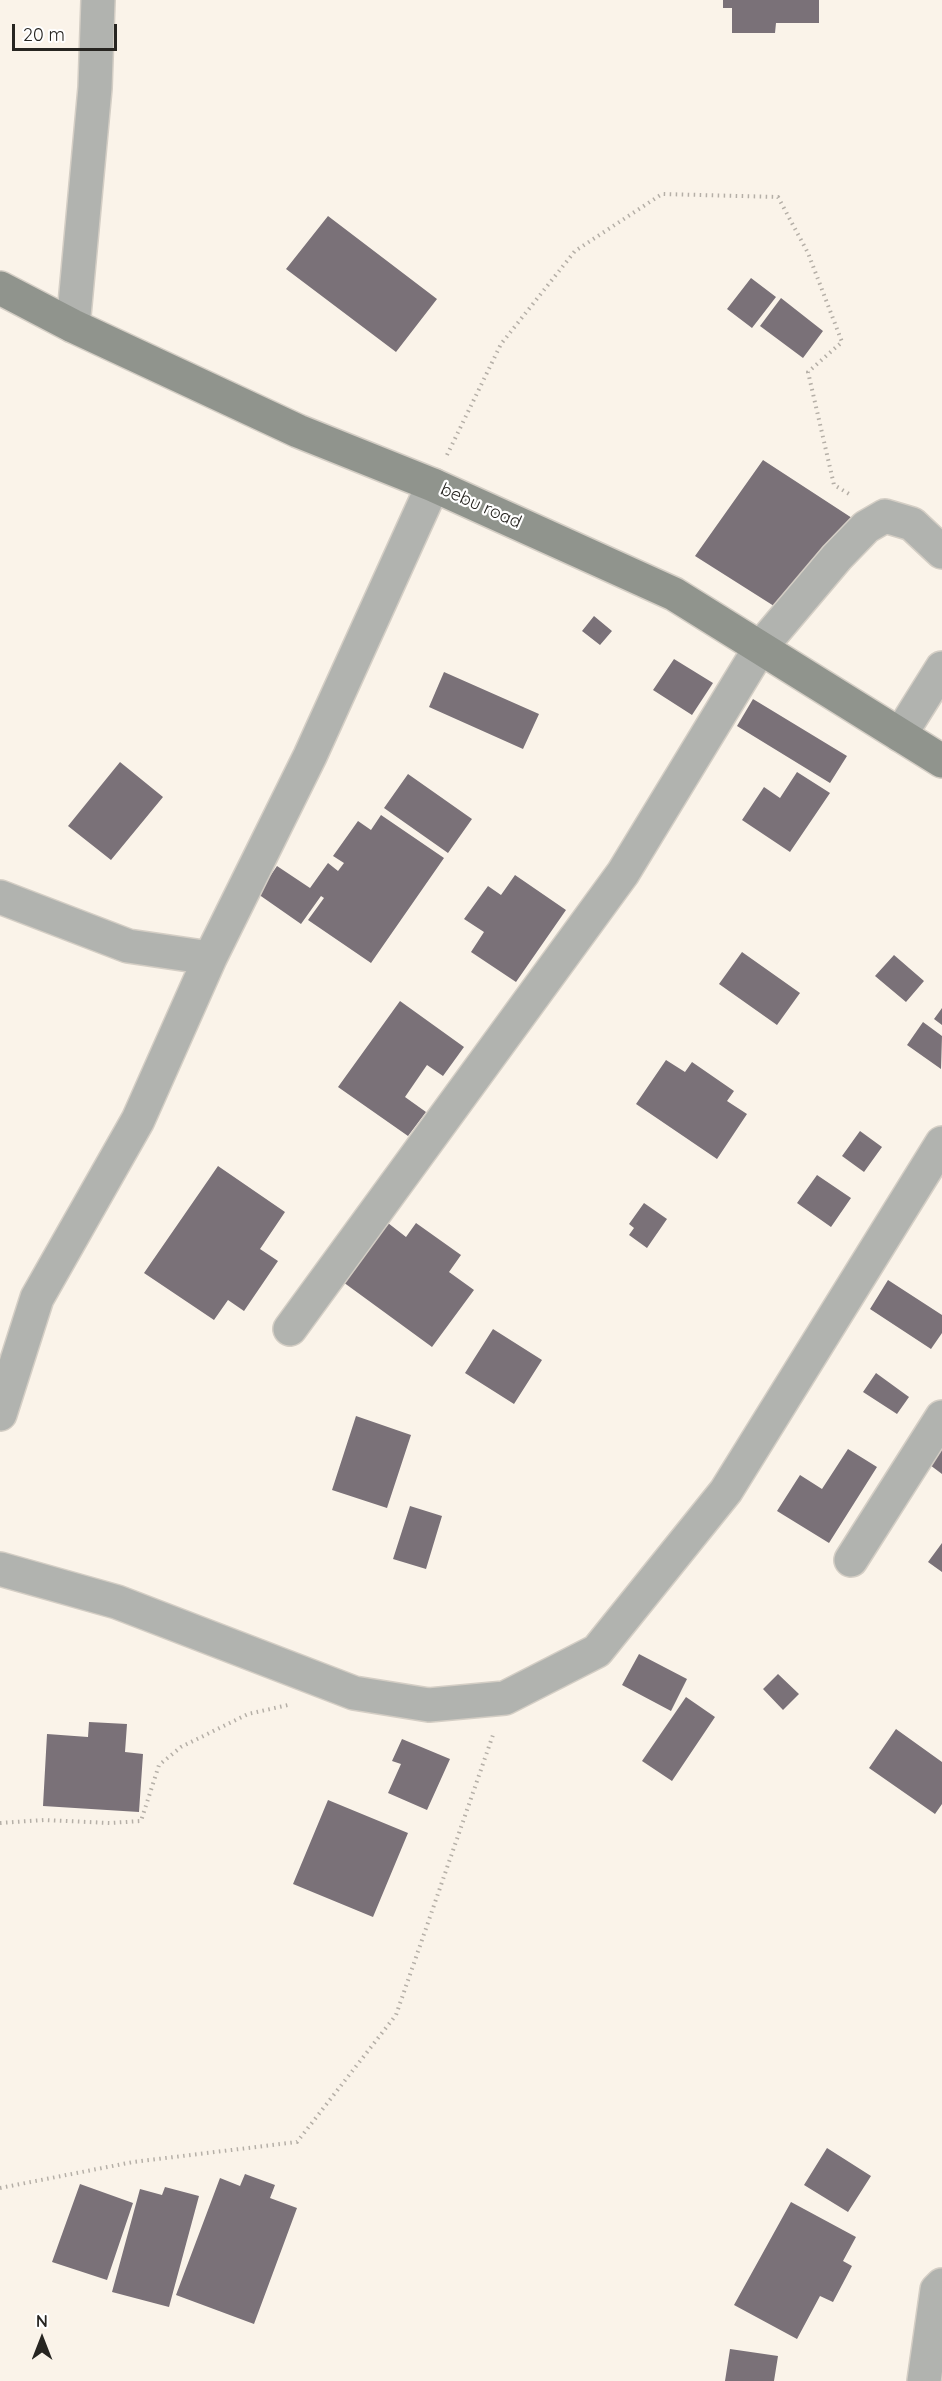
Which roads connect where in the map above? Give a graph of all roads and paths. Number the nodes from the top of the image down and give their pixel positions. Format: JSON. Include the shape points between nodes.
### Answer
{"nodes":[{"id":1,"x":98,"y":0,"type":"edge"},
{"id":2,"x":0,"y":288,"type":"edge"},
{"id":3,"x":73,"y":326,"type":"junction"},
{"id":4,"x":433,"y":485,"type":"junction"},
{"id":5,"x":885,"y":516,"type":"junction"},
{"id":6,"x":942,"y":552,"type":"edge"},
{"id":7,"x":760,"y":648,"type":"junction"},
{"id":8,"x":942,"y":668,"type":"edge"},
{"id":9,"x":900,"y":735,"type":"junction"},
{"id":10,"x":942,"y":760,"type":"edge"},
{"id":11,"x":0,"y":897,"type":"edge"},
{"id":12,"x":210,"y":958,"type":"junction"},
{"id":13,"x":942,"y":1143,"type":"edge"},
{"id":14,"x":290,"y":1329,"type":"dead end"},
{"id":15,"x":0,"y":1414,"type":"edge"},
{"id":16,"x":942,"y":1417,"type":"edge"},
{"id":17,"x":851,"y":1560,"type":"dead end"},
{"id":18,"x":0,"y":1569,"type":"edge"},
{"id":19,"x":506,"y":1698,"type":"junction"},
{"id":20,"x":289,"y":1705,"type":"dead end"},
{"id":21,"x":0,"y":1823,"type":"edge"},
{"id":22,"x":0,"y":2188,"type":"edge"},
{"id":23,"x":942,"y":2285,"type":"edge"},
{"id":24,"x":924,"y":2381,"type":"edge"}],
"edges":[{"from":1,"to":3,"type":"street","via":[[95,88]]},
{"from":2,"to":3,"type":"street","name":"bebu road"},
{"from":3,"to":4,"type":"street","name":"bebu road","via":[[298,431]]},
{"from":4,"to":5,"type":"path","via":[[501,344],[575,251],[662,194],[778,197],[808,253],[842,342],[808,372],[834,485]]},
{"from":4,"to":7,"type":"street","name":"bebu road","via":[[674,594]]},
{"from":4,"to":12,"type":"street","via":[[310,756]]},
{"from":5,"to":6,"type":"street","via":[[912,524]]},
{"from":5,"to":7,"type":"street","via":[[866,527],[837,557]]},
{"from":7,"to":9,"type":"street","name":"bebu road"},
{"from":7,"to":14,"type":"street","via":[[623,873]]},
{"from":8,"to":9,"type":"street"},
{"from":9,"to":10,"type":"street","name":"bebu road"},
{"from":11,"to":12,"type":"street","via":[[128,946]]},
{"from":12,"to":15,"type":"street","via":[[138,1120],[37,1298]]},
{"from":13,"to":19,"type":"street","via":[[726,1491],[597,1651]]},
{"from":16,"to":17,"type":"street"},
{"from":18,"to":19,"type":"street","via":[[117,1602],[354,1693],[429,1704]]},
{"from":19,"to":22,"type":"path","via":[[396,2015],[297,2142],[133,2162]]},
{"from":20,"to":21,"type":"path","via":[[248,1714],[181,1747],[159,1765],[141,1821]]},
{"from":23,"to":24,"type":"street","via":[[937,2290]]}]}
